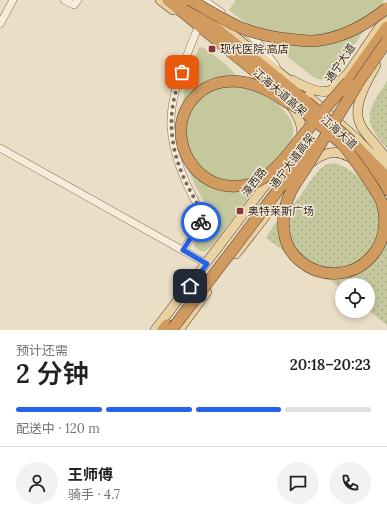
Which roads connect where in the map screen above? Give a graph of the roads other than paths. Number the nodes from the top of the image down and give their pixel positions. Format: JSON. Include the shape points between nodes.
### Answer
{"nodes":[{"id":1,"x":14,"y":0,"type":"edge"},
{"id":2,"x":64,"y":0,"type":"edge"},
{"id":3,"x":78,"y":0,"type":"edge"},
{"id":4,"x":160,"y":0,"type":"edge"},
{"id":5,"x":168,"y":0,"type":"edge"},
{"id":6,"x":181,"y":0,"type":"edge"},
{"id":7,"x":190,"y":0,"type":"edge"},
{"id":8,"x":204,"y":0,"type":"edge"},
{"id":9,"x":387,"y":8,"type":"edge"},
{"id":10,"x":387,"y":16,"type":"edge"},
{"id":11,"x":0,"y":24,"type":"edge"},
{"id":12,"x":387,"y":27,"type":"edge"},
{"id":13,"x":197,"y":30,"type":"junction"},
{"id":14,"x":387,"y":41,"type":"edge"},
{"id":15,"x":387,"y":49,"type":"edge"},
{"id":16,"x":376,"y":65,"type":"junction"},
{"id":17,"x":282,"y":74,"type":"junction"},
{"id":18,"x":350,"y":81,"type":"junction"},
{"id":19,"x":291,"y":106,"type":"junction"},
{"id":20,"x":323,"y":108,"type":"junction"},
{"id":21,"x":306,"y":113,"type":"junction"},
{"id":22,"x":337,"y":121,"type":"junction"},
{"id":23,"x":312,"y":124,"type":"junction"},
{"id":24,"x":326,"y":136,"type":"junction"},
{"id":25,"x":302,"y":138,"type":"junction"},
{"id":26,"x":342,"y":145,"type":"junction"},
{"id":27,"x":0,"y":148,"type":"edge"},
{"id":28,"x":349,"y":157,"type":"junction"},
{"id":29,"x":386,"y":165,"type":"edge"},
{"id":30,"x":300,"y":171,"type":"junction"},
{"id":31,"x":387,"y":178,"type":"edge"},
{"id":32,"x":387,"y":190,"type":"edge"},
{"id":33,"x":387,"y":196,"type":"edge"},
{"id":34,"x":183,"y":250,"type":"junction"},
{"id":35,"x":207,"y":264,"type":"junction"},
{"id":36,"x":170,"y":329,"type":"edge"},
{"id":37,"x":155,"y":330,"type":"edge"}],
"edges":[{"from":1,"to":11,"type":"street"},
{"from":2,"to":3,"type":"street","via":[[74,6]]},
{"from":4,"to":13,"type":"main road","name":"江海大道"},
{"from":5,"to":21,"type":"highway","name":"江海大道高架","bridge":true},
{"from":6,"to":31,"type":"highway","name":"江海大道高架","bridge":true,"via":[[307,102],[351,141]]},
{"from":7,"to":9,"type":"highway","bridge":true,"via":[[244,29],[265,35],[313,41],[336,37],[353,30]]},
{"from":7,"to":17,"type":"main road","name":"江海大道"},
{"from":8,"to":17,"type":"street","via":[[257,41]]},
{"from":10,"to":18,"type":"main road","name":"通宁大道"},
{"from":12,"to":18,"type":"highway","name":"通宁大道高架"},
{"from":13,"to":19,"type":"main road","name":"江海大道"},
{"from":13,"to":34,"type":"street","via":[[175,91],[172,110],[173,144],[178,162],[202,214],[202,221]]},
{"from":14,"to":18,"type":"highway","name":"通宁大道高架","bridge":true},
{"from":15,"to":16,"type":"main road"},
{"from":16,"to":22,"type":"main road"},
{"from":16,"to":29,"type":"main road","via":[[360,99],[359,121]]},
{"from":17,"to":18,"type":"main road","via":[[305,87],[320,91],[329,91]]},
{"from":17,"to":20,"type":"main road","name":"江海大道"},
{"from":18,"to":20,"type":"main road","name":"通宁大道"},
{"from":18,"to":21,"type":"highway","bridge":true,"via":[[272,171],[250,184],[230,187],[209,180],[196,171],[186,157],[180,139],[182,118],[197,94],[213,84],[230,80],[261,88]]},
{"from":18,"to":26,"type":"highway","bridge":true,"via":[[289,194],[285,208],[284,230],[290,251],[312,269],[332,274],[352,271],[370,259],[378,248],[385,226],[383,204]]},
{"from":18,"to":36,"type":"highway","name":"通宁大道高架","bridge":true},
{"from":19,"to":23,"type":"main road","name":"江海大道"},
{"from":19,"to":25,"type":"main road","via":[[300,122]]},
{"from":20,"to":22,"type":"main road","name":"江海大道"},
{"from":20,"to":23,"type":"main road","name":"通宁大道"},
{"from":21,"to":26,"type":"highway","name":"江海大道高架","bridge":true},
{"from":22,"to":24,"type":"main road"},
{"from":22,"to":29,"type":"main road","name":"江海大道"},
{"from":23,"to":24,"type":"main road","name":"江海大道"},
{"from":23,"to":25,"type":"main road","name":"濠西路"},
{"from":24,"to":28,"type":"main road","name":"江海大道"},
{"from":24,"to":30,"type":"main road"},
{"from":25,"to":35,"type":"main road","name":"濠西路"},
{"from":26,"to":32,"type":"highway","name":"江海大道高架","bridge":true},
{"from":27,"to":34,"type":"street"},
{"from":28,"to":30,"type":"main road","via":[[338,152],[329,153]]},
{"from":28,"to":33,"type":"main road","name":"江海大道"},
{"from":30,"to":36,"type":"main road","via":[[222,272]]},
{"from":34,"to":35,"type":"street"},
{"from":35,"to":37,"type":"main road","name":"濠西路"}]}
